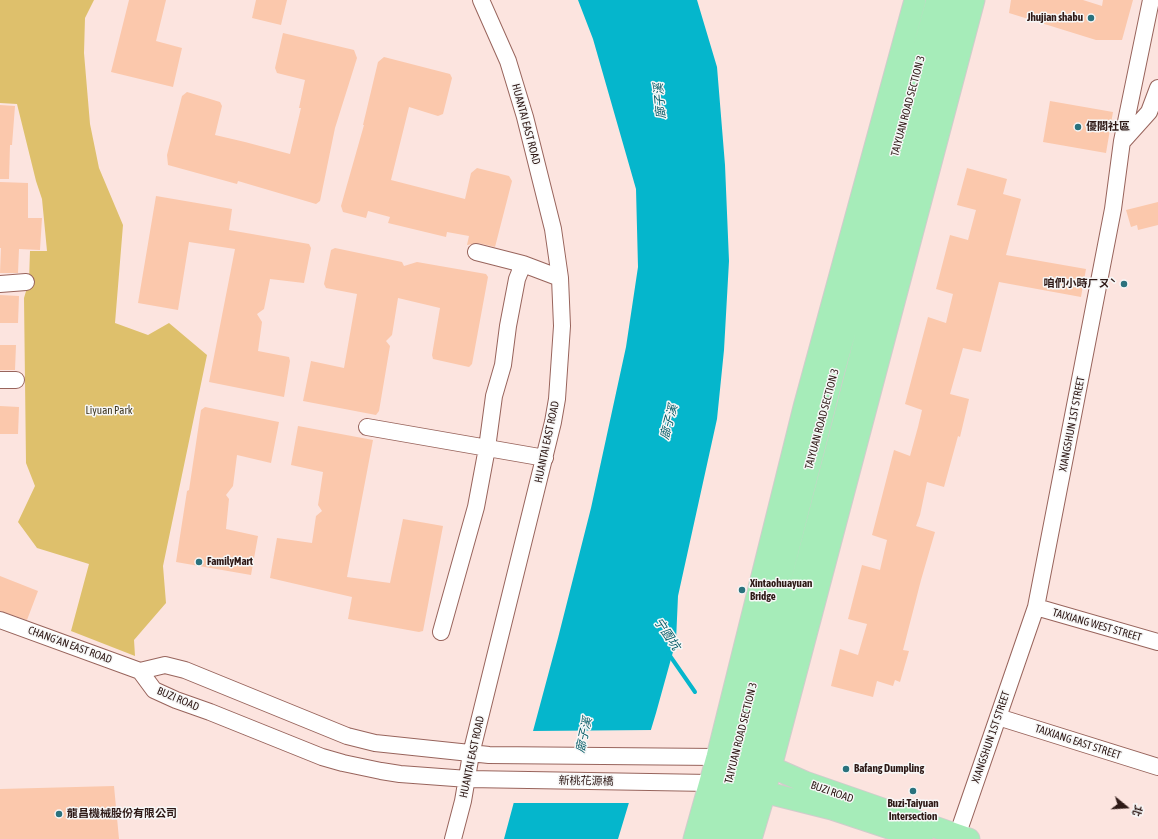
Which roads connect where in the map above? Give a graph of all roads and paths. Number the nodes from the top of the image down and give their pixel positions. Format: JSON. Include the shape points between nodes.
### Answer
{"nodes":[{"id":1,"x":481,"y":0,"type":"edge"},
{"id":2,"x":916,"y":0,"type":"edge"},
{"id":3,"x":937,"y":0,"type":"edge"},
{"id":4,"x":953,"y":0,"type":"edge"},
{"id":5,"x":974,"y":0,"type":"edge"},
{"id":6,"x":1151,"y":0,"type":"edge"},
{"id":7,"x":1158,"y":88,"type":"edge"},
{"id":8,"x":1122,"y":141,"type":"junction"},
{"id":9,"x":476,"y":252,"type":"dead end"},
{"id":10,"x":523,"y":264,"type":"junction"},
{"id":11,"x":560,"y":278,"type":"junction"},
{"id":12,"x":26,"y":282,"type":"dead end"},
{"id":13,"x":0,"y":284,"type":"edge"},
{"id":14,"x":0,"y":380,"type":"edge"},
{"id":15,"x":16,"y":380,"type":"dead end"},
{"id":16,"x":367,"y":427,"type":"dead end"},
{"id":17,"x":487,"y":448,"type":"junction"},
{"id":18,"x":545,"y":458,"type":"junction"},
{"id":19,"x":1036,"y":607,"type":"junction"},
{"id":20,"x":0,"y":620,"type":"edge"},
{"id":21,"x":441,"y":632,"type":"dead end"},
{"id":22,"x":1158,"y":642,"type":"edge"},
{"id":23,"x":140,"y":671,"type":"junction"},
{"id":24,"x":998,"y":717,"type":"junction"},
{"id":25,"x":471,"y":754,"type":"junction"},
{"id":26,"x":726,"y":758,"type":"junction"},
{"id":27,"x":763,"y":764,"type":"junction"},
{"id":28,"x":1158,"y":767,"type":"edge"},
{"id":29,"x":475,"y":779,"type":"junction"},
{"id":30,"x":690,"y":782,"type":"joint"},
{"id":31,"x":738,"y":787,"type":"junction"},
{"id":32,"x":961,"y":838,"type":"edge"},
{"id":33,"x":453,"y":839,"type":"edge"},
{"id":34,"x":694,"y":839,"type":"edge"},
{"id":35,"x":713,"y":839,"type":"edge"},
{"id":36,"x":733,"y":839,"type":"edge"},
{"id":37,"x":752,"y":839,"type":"edge"},
{"id":38,"x":922,"y":839,"type":"edge"}],
"edges":[{"from":1,"to":11,"type":"street","name":"HUANTAI EAST ROAD","via":[[508,61],[525,117],[553,229]]},
{"from":2,"to":26,"type":"main road","name":"TAIYUAN ROAD SECTION 3","via":[[804,408]]},
{"from":3,"to":26,"type":"main road","name":"TAIYUAN ROAD SECTION 3"},
{"from":4,"to":27,"type":"main road","name":"TAIYUAN ROAD SECTION 3"},
{"from":5,"to":27,"type":"main road","name":"TAIYUAN ROAD SECTION 3"},
{"from":6,"to":8,"type":"street","name":"XIANGSHUN 1ST STREET"},
{"from":7,"to":8,"type":"street","via":[[1148,112]]},
{"from":8,"to":19,"type":"street","name":"XIANGSHUN 1ST STREET","via":[[1113,209]]},
{"from":9,"to":10,"type":"street"},
{"from":10,"to":11,"type":"street"},
{"from":10,"to":17,"type":"street","via":[[517,279],[503,365],[494,396]]},
{"from":11,"to":18,"type":"street","name":"HUANTAI EAST ROAD","via":[[562,326],[557,399]]},
{"from":12,"to":13,"type":"street"},
{"from":14,"to":15,"type":"street"},
{"from":16,"to":17,"type":"street"},
{"from":17,"to":18,"type":"street"},
{"from":17,"to":21,"type":"street","via":[[472,525]]},
{"from":18,"to":25,"type":"street","name":"HUANTAI EAST ROAD"},
{"from":19,"to":22,"type":"street","name":"TAIXIANG WEST STREET"},
{"from":19,"to":24,"type":"street","name":"XIANGSHUN 1ST STREET"},
{"from":20,"to":23,"type":"street","name":"CHANG’AN EAST ROAD"},
{"from":23,"to":25,"type":"street","via":[[165,665],[185,670],[347,736],[375,744]]},
{"from":23,"to":29,"type":"street","name":"BUZI ROAD","via":[[154,690],[329,759],[400,774]]},
{"from":24,"to":28,"type":"street","name":"TAIXIANG EAST STREET"},
{"from":24,"to":32,"type":"street","name":"XIANGSHUN 1ST STREET"},
{"from":25,"to":26,"type":"street","name":"BUZI ROAD"},
{"from":25,"to":29,"type":"street","name":"HUANTAI EAST ROAD"},
{"from":26,"to":27,"type":"main road","name":"BUZI ROAD"},
{"from":26,"to":31,"type":"main road","name":"TAIYUAN ROAD SECTION 3"},
{"from":27,"to":31,"type":"main road","name":"TAIYUAN ROAD SECTION 3"},
{"from":27,"to":32,"type":"main road","name":"BUZI ROAD","via":[[805,782]]},
{"from":29,"to":30,"type":"street","name":"新桃花源橋"},
{"from":29,"to":33,"type":"street","name":"HUANTAI EAST ROAD","via":[[463,801]]},
{"from":30,"to":31,"type":"street","name":"BUZI ROAD"},
{"from":31,"to":34,"type":"main road","name":"TAIYUAN ROAD SECTION 3"},
{"from":31,"to":35,"type":"main road","name":"TAIYUAN ROAD SECTION 3"},
{"from":31,"to":36,"type":"main road","name":"TAIYUAN ROAD SECTION 3"},
{"from":31,"to":37,"type":"main road","name":"TAIYUAN ROAD SECTION 3"},
{"from":31,"to":38,"type":"main road","name":"BUZI ROAD","via":[[832,809]]}]}
